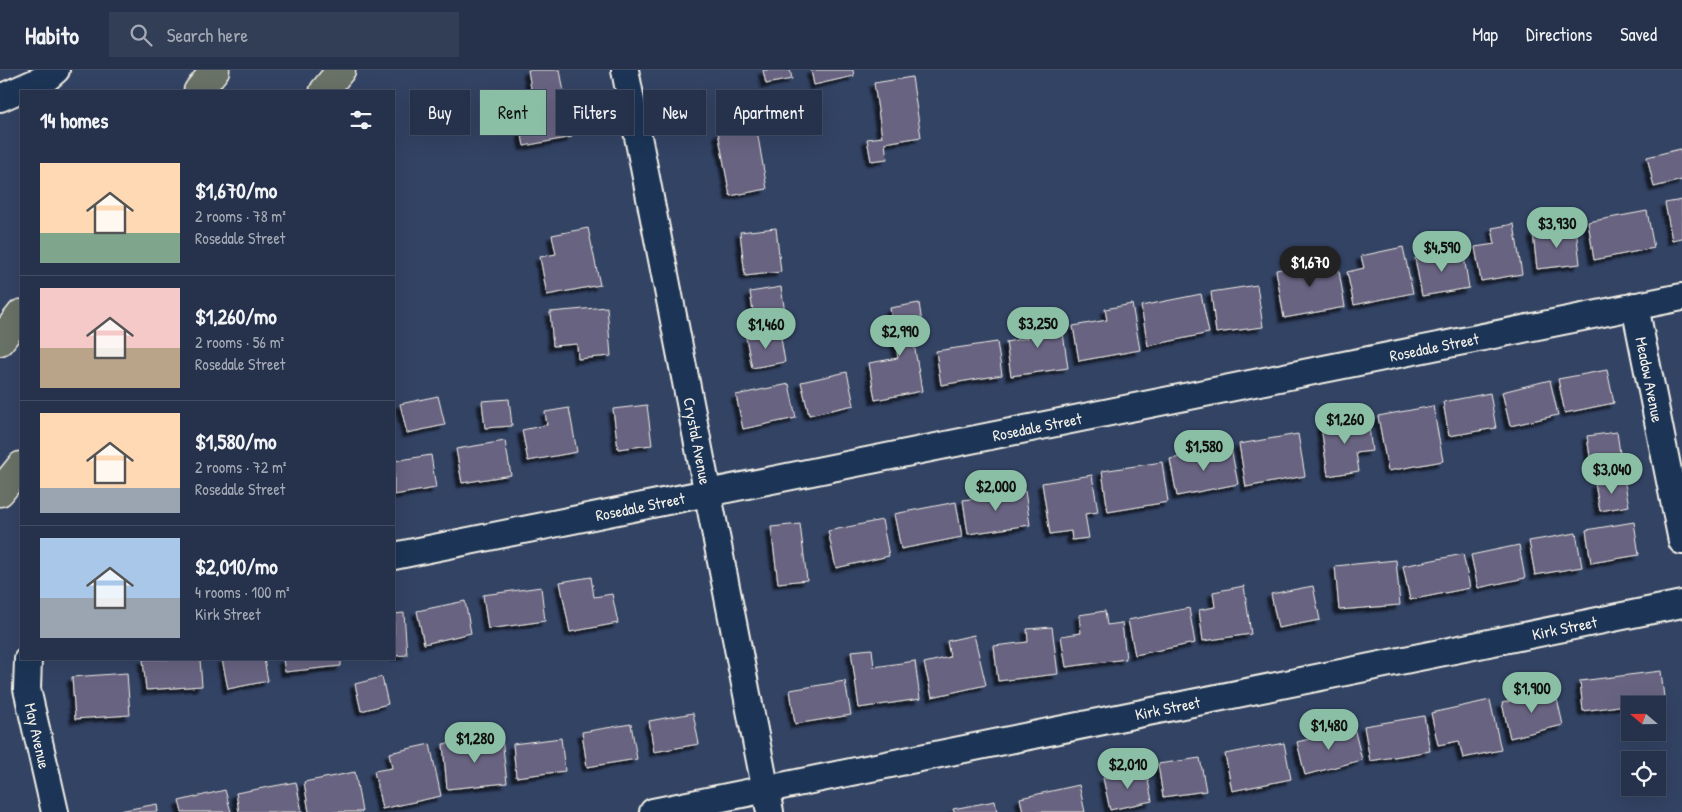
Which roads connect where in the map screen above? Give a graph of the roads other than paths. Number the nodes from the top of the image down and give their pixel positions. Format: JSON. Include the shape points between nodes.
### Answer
{"nodes":[{"id":1,"x":56,"y":70,"type":"edge"},
{"id":2,"x":215,"y":70,"type":"edge"},
{"id":3,"x":341,"y":70,"type":"edge"},
{"id":4,"x":625,"y":70,"type":"edge"},
{"id":5,"x":199,"y":90,"type":"edge"},
{"id":6,"x":325,"y":90,"type":"edge"},
{"id":7,"x":0,"y":98,"type":"edge"},
{"id":8,"x":1682,"y":297,"type":"edge"},
{"id":9,"x":1635,"y":306,"type":"junction"},
{"id":10,"x":20,"y":315,"type":"edge"},
{"id":11,"x":0,"y":341,"type":"edge"},
{"id":12,"x":20,"y":467,"type":"edge"},
{"id":13,"x":0,"y":492,"type":"edge"},
{"id":14,"x":708,"y":493,"type":"junction"},
{"id":15,"x":1682,"y":541,"type":"edge"},
{"id":16,"x":395,"y":556,"type":"edge"},
{"id":17,"x":1682,"y":604,"type":"edge"},
{"id":18,"x":28,"y":660,"type":"edge"},
{"id":19,"x":768,"y":801,"type":"edge"},
{"id":20,"x":55,"y":812,"type":"edge"},
{"id":21,"x":653,"y":812,"type":"edge"}],
"edges":[{"from":1,"to":7,"type":"street","via":[[48,77]]},
{"from":2,"to":5,"type":"highway"},
{"from":3,"to":6,"type":"highway"},
{"from":4,"to":14,"type":"street","name":"Crystal Avenue"},
{"from":8,"to":9,"type":"street","name":"Rosedale Street"},
{"from":9,"to":14,"type":"street","name":"Rosedale Street"},
{"from":9,"to":15,"type":"street","name":"Meadow Avenue"},
{"from":10,"to":11,"type":"highway"},
{"from":12,"to":13,"type":"highway"},
{"from":14,"to":16,"type":"street","name":"Rosedale Street"},
{"from":14,"to":19,"type":"street","name":"Crystal Avenue"},
{"from":17,"to":19,"type":"street","name":"Kirk Street"},
{"from":18,"to":20,"type":"street","name":"May Avenue","via":[[27,689]]},
{"from":19,"to":21,"type":"street","name":"Kirk Street"}]}
